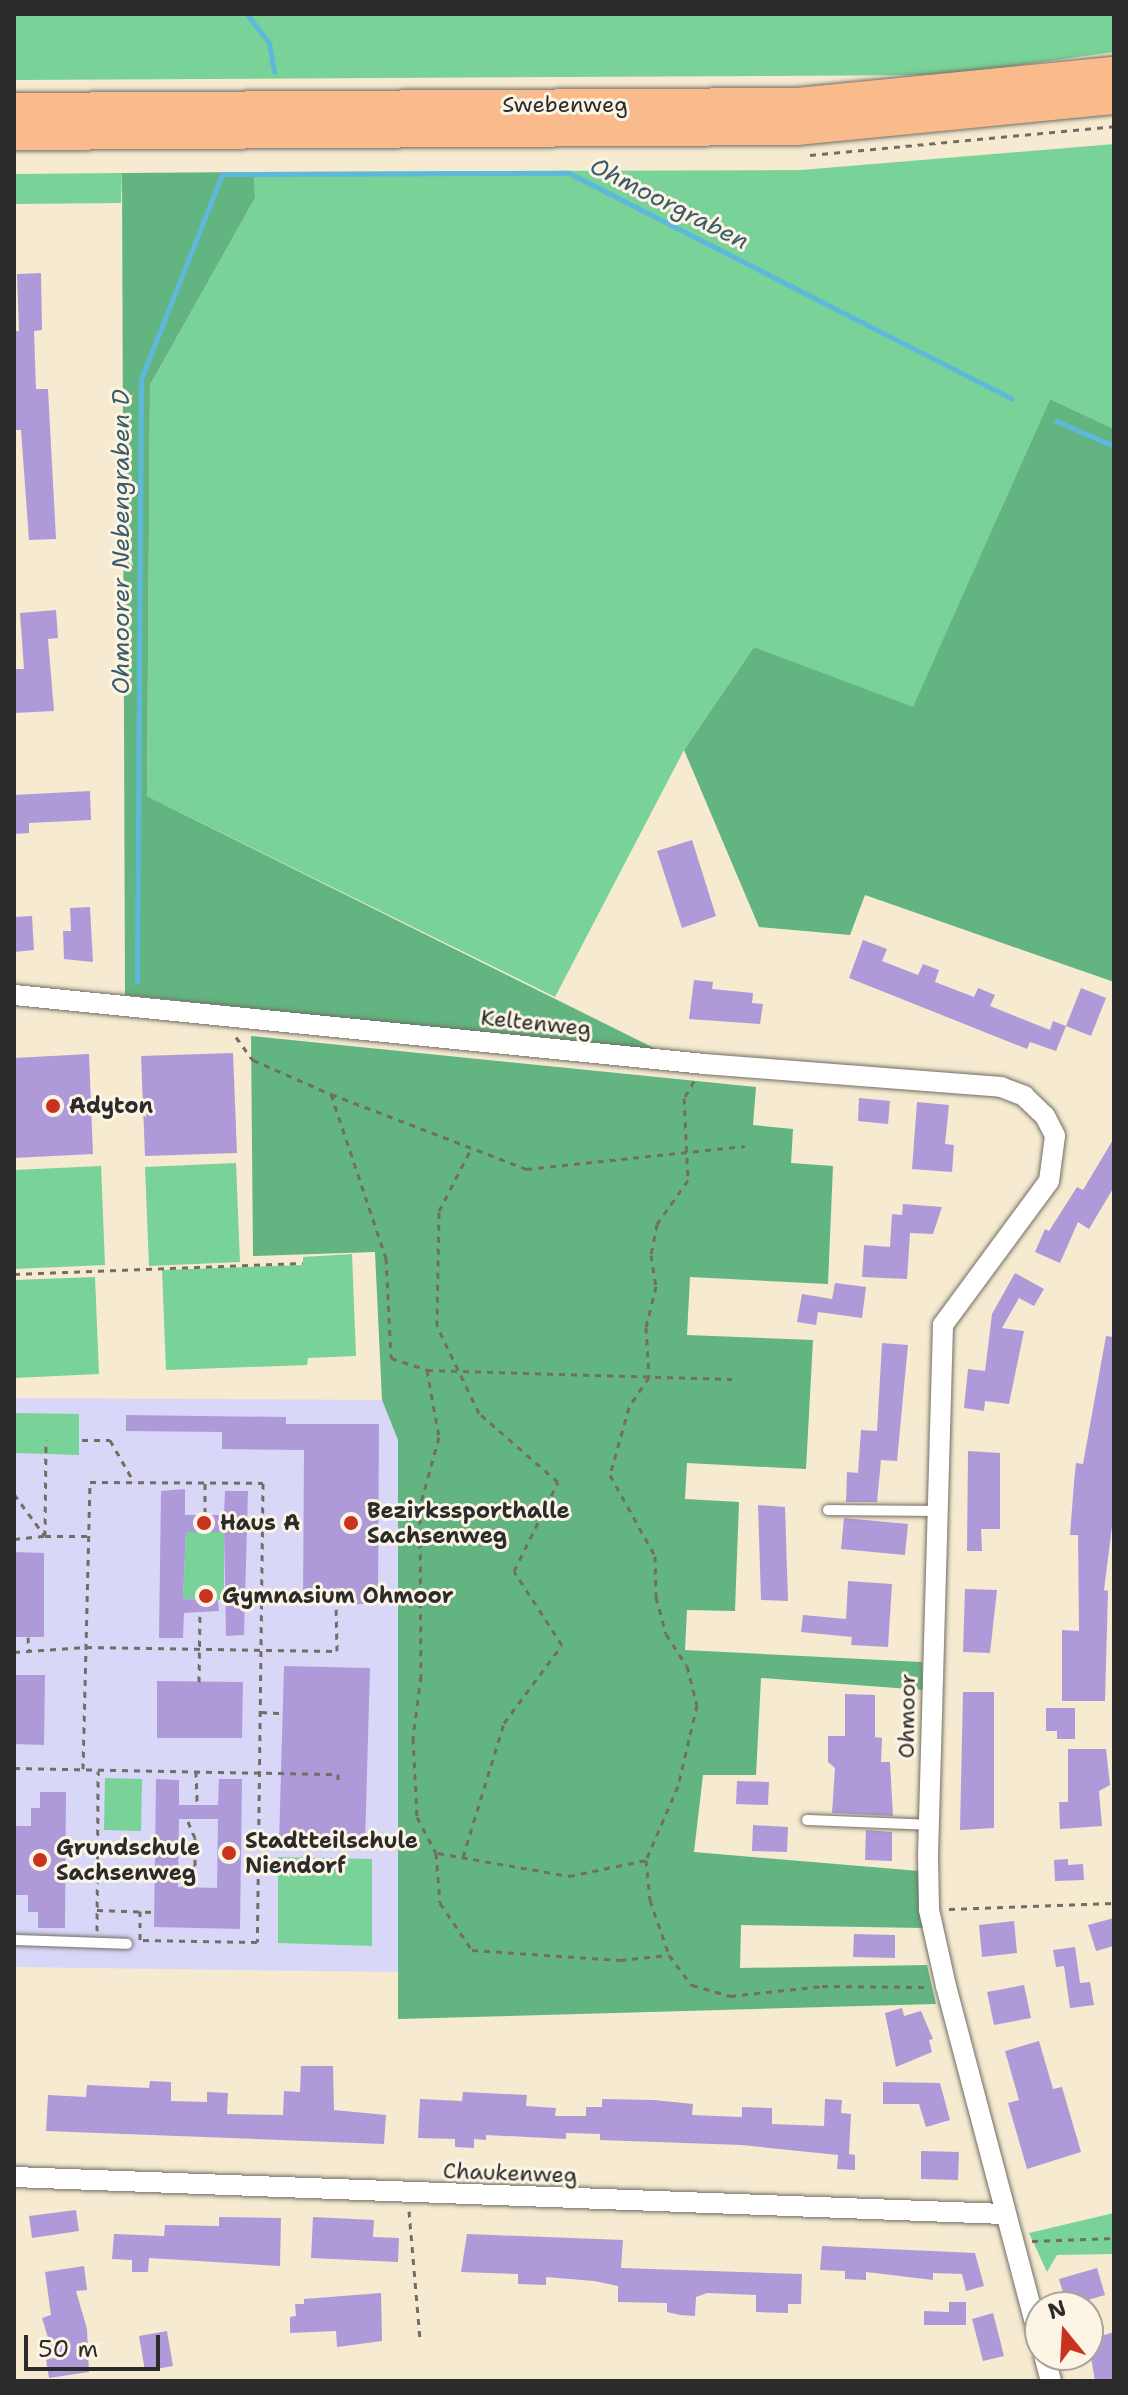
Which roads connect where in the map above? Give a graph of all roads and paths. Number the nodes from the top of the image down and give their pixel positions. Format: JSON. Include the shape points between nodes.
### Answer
{"nodes":[{"id":1,"x":1114,"y":73,"type":"edge"},
{"id":2,"x":1114,"y":98,"type":"edge"},
{"id":3,"x":14,"y":109,"type":"edge"},
{"id":4,"x":14,"y":134,"type":"edge"},
{"id":5,"x":14,"y":995,"type":"edge"},
{"id":6,"x":220,"y":1015,"type":"junction"},
{"id":7,"x":704,"y":1064,"type":"junction"},
{"id":8,"x":331,"y":1094,"type":"junction"},
{"id":9,"x":1045,"y":1116,"type":"joint"},
{"id":10,"x":745,"y":1146,"type":"dead end"},
{"id":11,"x":471,"y":1149,"type":"junction"},
{"id":12,"x":683,"y":1156,"type":"junction"},
{"id":13,"x":303,"y":1263,"type":"dead end"},
{"id":14,"x":14,"y":1274,"type":"edge"},
{"id":15,"x":427,"y":1370,"type":"junction"},
{"id":16,"x":455,"y":1371,"type":"junction"},
{"id":17,"x":649,"y":1377,"type":"junction"},
{"id":18,"x":732,"y":1379,"type":"dead end"},
{"id":19,"x":46,"y":1440,"type":"dead end"},
{"id":20,"x":82,"y":1440,"type":"dead end"},
{"id":21,"x":135,"y":1483,"type":"junction"},
{"id":22,"x":205,"y":1483,"type":"junction"},
{"id":23,"x":14,"y":1494,"type":"edge"},
{"id":24,"x":828,"y":1510,"type":"dead end"},
{"id":25,"x":936,"y":1511,"type":"junction"},
{"id":26,"x":205,"y":1515,"type":"dead end"},
{"id":27,"x":45,"y":1536,"type":"junction"},
{"id":28,"x":88,"y":1536,"type":"junction"},
{"id":29,"x":14,"y":1539,"type":"edge"},
{"id":30,"x":336,"y":1604,"type":"dead end"},
{"id":31,"x":200,"y":1613,"type":"dead end"},
{"id":32,"x":28,"y":1637,"type":"dead end"},
{"id":33,"x":86,"y":1647,"type":"junction"},
{"id":34,"x":200,"y":1649,"type":"junction"},
{"id":35,"x":29,"y":1650,"type":"junction"},
{"id":36,"x":261,"y":1651,"type":"junction"},
{"id":37,"x":14,"y":1652,"type":"edge"},
{"id":38,"x":199,"y":1682,"type":"dead end"},
{"id":39,"x":261,"y":1712,"type":"junction"},
{"id":40,"x":283,"y":1713,"type":"dead end"},
{"id":41,"x":14,"y":1768,"type":"edge"},
{"id":42,"x":83,"y":1769,"type":"junction"},
{"id":43,"x":98,"y":1769,"type":"junction"},
{"id":44,"x":196,"y":1771,"type":"junction"},
{"id":45,"x":260,"y":1772,"type":"junction"},
{"id":46,"x":338,"y":1783,"type":"dead end"},
{"id":47,"x":197,"y":1805,"type":"dead end"},
{"id":48,"x":187,"y":1819,"type":"dead end"},
{"id":49,"x":807,"y":1820,"type":"dead end"},
{"id":50,"x":929,"y":1825,"type":"junction"},
{"id":51,"x":436,"y":1853,"type":"junction"},
{"id":52,"x":463,"y":1857,"type":"junction"},
{"id":53,"x":646,"y":1860,"type":"junction"},
{"id":54,"x":184,"y":1887,"type":"dead end"},
{"id":55,"x":1114,"y":1903,"type":"edge"},
{"id":56,"x":97,"y":1910,"type":"junction"},
{"id":57,"x":929,"y":1910,"type":"junction"},
{"id":58,"x":140,"y":1911,"type":"junction"},
{"id":59,"x":154,"y":1912,"type":"dead end"},
{"id":60,"x":14,"y":1940,"type":"edge"},
{"id":61,"x":97,"y":1943,"type":"junction"},
{"id":62,"x":127,"y":1944,"type":"dead end"},
{"id":63,"x":669,"y":1955,"type":"junction"},
{"id":64,"x":946,"y":1986,"type":"junction"},
{"id":65,"x":14,"y":2177,"type":"edge"},
{"id":66,"x":408,"y":2193,"type":"junction"},
{"id":67,"x":1005,"y":2214,"type":"junction"},
{"id":68,"x":1114,"y":2238,"type":"edge"},
{"id":69,"x":1012,"y":2240,"type":"junction"},
{"id":70,"x":1026,"y":2291,"type":"edge"},
{"id":71,"x":420,"y":2339,"type":"dead end"}],
"edges":[{"from":1,"to":3,"type":"main road","name":"Swebenweg","via":[[796,104]]},
{"from":2,"to":4,"type":"main road","name":"Swebenweg","via":[[797,129]]},
{"from":5,"to":6,"type":"street","name":"Keltenweg"},
{"from":6,"to":7,"type":"street","name":"Keltenweg"},
{"from":6,"to":8,"type":"path","via":[[253,1060]]},
{"from":7,"to":9,"type":"street","name":"Keltenweg","via":[[1001,1087],[1024,1096]]},
{"from":7,"to":12,"type":"path","via":[[684,1098]]},
{"from":8,"to":11,"type":"path"},
{"from":8,"to":15,"type":"path","via":[[386,1258],[391,1358]]},
{"from":9,"to":25,"type":"street","name":"Ohmoor","via":[[1055,1136],[1049,1181],[943,1325]]},
{"from":10,"to":12,"type":"path"},
{"from":11,"to":12,"type":"path","via":[[526,1169]]},
{"from":11,"to":16,"type":"path","via":[[439,1211],[437,1326]]},
{"from":12,"to":17,"type":"path","via":[[688,1180],[657,1224],[651,1255],[656,1286],[646,1327]]},
{"from":13,"to":14,"type":"path"},
{"from":15,"to":16,"type":"path"},
{"from":15,"to":51,"type":"path","via":[[439,1437],[420,1506],[421,1676],[413,1738],[417,1817]]},
{"from":16,"to":17,"type":"path"},
{"from":16,"to":52,"type":"path","via":[[479,1413],[558,1482],[514,1571],[562,1645],[504,1723]]},
{"from":17,"to":18,"type":"path"},
{"from":17,"to":53,"type":"path","via":[[629,1407],[610,1475],[655,1556],[656,1597],[666,1634],[687,1666],[697,1705],[678,1786]]},
{"from":19,"to":27,"type":"path"},
{"from":20,"to":21,"type":"path","via":[[110,1440]]},
{"from":21,"to":22,"type":"path"},
{"from":21,"to":28,"type":"path","via":[[90,1482]]},
{"from":22,"to":26,"type":"path"},
{"from":22,"to":36,"type":"path","via":[[263,1483]]},
{"from":23,"to":27,"type":"path"},
{"from":24,"to":25,"type":"lane"},
{"from":25,"to":50,"type":"street","name":"Ohmoor"},
{"from":27,"to":28,"type":"path"},
{"from":27,"to":29,"type":"path"},
{"from":28,"to":33,"type":"path"},
{"from":30,"to":36,"type":"path","via":[[337,1651]]},
{"from":31,"to":34,"type":"path"},
{"from":32,"to":35,"type":"path"},
{"from":33,"to":34,"type":"path"},
{"from":33,"to":35,"type":"path"},
{"from":33,"to":42,"type":"path"},
{"from":34,"to":36,"type":"path"},
{"from":34,"to":38,"type":"path"},
{"from":35,"to":37,"type":"path"},
{"from":36,"to":39,"type":"path"},
{"from":39,"to":40,"type":"path"},
{"from":39,"to":45,"type":"path"},
{"from":41,"to":42,"type":"path"},
{"from":42,"to":43,"type":"path"},
{"from":43,"to":44,"type":"path"},
{"from":43,"to":56,"type":"path"},
{"from":44,"to":45,"type":"path"},
{"from":44,"to":47,"type":"path"},
{"from":45,"to":46,"type":"path","via":[[338,1774]]},
{"from":45,"to":58,"type":"path","via":[[257,1942],[140,1940]]},
{"from":48,"to":54,"type":"path","via":[[195,1838],[195,1866],[184,1875]]},
{"from":49,"to":50,"type":"lane"},
{"from":50,"to":57,"type":"street","name":"Ohmoor"},
{"from":51,"to":52,"type":"path"},
{"from":51,"to":63,"type":"path","via":[[440,1903],[472,1950],[620,1960]]},
{"from":52,"to":53,"type":"path","via":[[569,1876]]},
{"from":53,"to":63,"type":"path","via":[[650,1900]]},
{"from":55,"to":57,"type":"path"},
{"from":56,"to":58,"type":"path"},
{"from":56,"to":61,"type":"path"},
{"from":57,"to":64,"type":"street","name":"Ohmoor"},
{"from":58,"to":59,"type":"path"},
{"from":60,"to":61,"type":"lane"},
{"from":61,"to":62,"type":"lane"},
{"from":63,"to":64,"type":"path","via":[[692,1985],[730,1996],[822,1986]]},
{"from":64,"to":67,"type":"street","name":"Ohmoor"},
{"from":65,"to":66,"type":"street","name":"Chaukenweg"},
{"from":66,"to":67,"type":"street","name":"Chaukenweg"},
{"from":66,"to":71,"type":"path"},
{"from":67,"to":69,"type":"street","name":"Ohmoor"},
{"from":68,"to":69,"type":"path"},
{"from":69,"to":70,"type":"street","name":"Ohmoor"}]}
